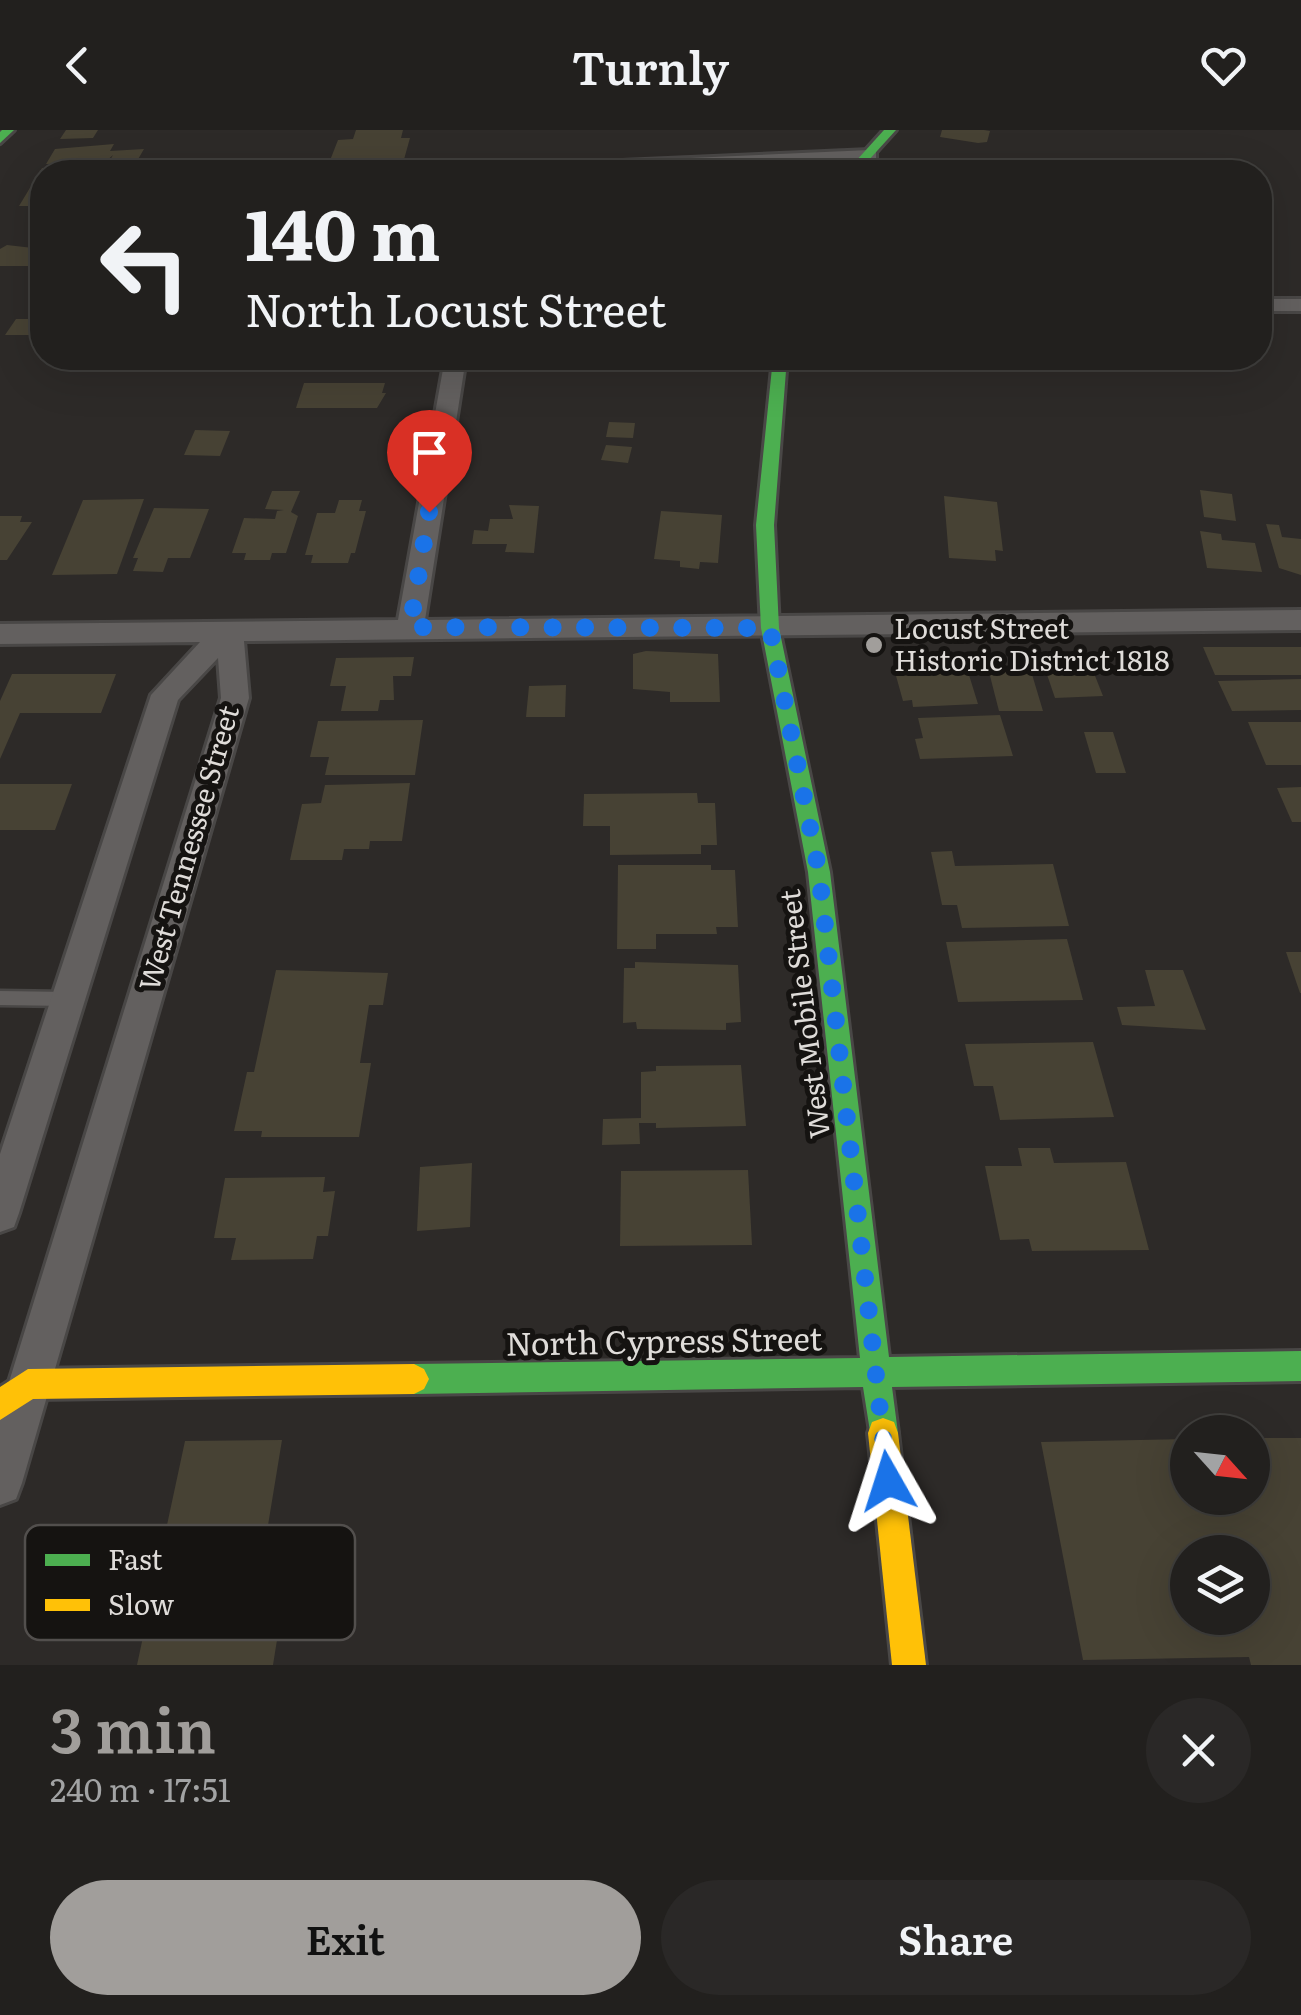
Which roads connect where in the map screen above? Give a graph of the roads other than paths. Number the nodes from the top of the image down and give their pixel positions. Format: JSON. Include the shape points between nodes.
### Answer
{"nodes":[{"id":1,"x":8,"y":130,"type":"edge"},
{"id":2,"x":890,"y":130,"type":"edge"},
{"id":3,"x":0,"y":140,"type":"edge"},
{"id":4,"x":870,"y":155,"type":"junction"},
{"id":5,"x":757,"y":160,"type":"edge"},
{"id":6,"x":865,"y":160,"type":"edge"},
{"id":7,"x":1272,"y":305,"type":"edge"},
{"id":8,"x":1301,"y":305,"type":"edge"},
{"id":9,"x":452,"y":370,"type":"edge"},
{"id":10,"x":779,"y":370,"type":"edge"},
{"id":11,"x":1301,"y":620,"type":"edge"},
{"id":12,"x":410,"y":627,"type":"junction"},
{"id":13,"x":770,"y":628,"type":"junction"},
{"id":14,"x":229,"y":630,"type":"junction"},
{"id":15,"x":0,"y":634,"type":"edge"},
{"id":16,"x":0,"y":998,"type":"edge"},
{"id":17,"x":68,"y":998,"type":"junction"},
{"id":18,"x":0,"y":1213,"type":"edge"},
{"id":19,"x":1301,"y":1366,"type":"edge"},
{"id":20,"x":876,"y":1371,"type":"junction"},
{"id":21,"x":14,"y":1395,"type":"edge"},
{"id":22,"x":0,"y":1484,"type":"edge"},
{"id":23,"x":909,"y":1665,"type":"edge"}],
"edges":[{"from":1,"to":3,"type":"street"},
{"from":2,"to":4,"type":"street"},
{"from":4,"to":5,"type":"street"},
{"from":4,"to":6,"type":"street"},
{"from":7,"to":8,"type":"street"},
{"from":9,"to":12,"type":"street"},
{"from":10,"to":13,"type":"street","name":"West Mobile Street","via":[[765,525]]},
{"from":11,"to":13,"type":"street"},
{"from":12,"to":13,"type":"street"},
{"from":12,"to":14,"type":"street"},
{"from":13,"to":20,"type":"street","name":"West Mobile Street","via":[[819,872]]},
{"from":14,"to":15,"type":"street"},
{"from":14,"to":17,"type":"street","name":"West Tennessee Street","via":[[165,695]]},
{"from":14,"to":21,"type":"street","name":"West Tennessee Street","via":[[235,698]]},
{"from":16,"to":17,"type":"lane"},
{"from":17,"to":18,"type":"street","name":"West Tennessee Street"},
{"from":19,"to":20,"type":"street","name":"North Cypress Street"},
{"from":20,"to":21,"type":"street","name":"North Cypress Street"},
{"from":20,"to":23,"type":"street","name":"West Mobile Street"},
{"from":21,"to":22,"type":"street","name":"West Tennessee Street"}]}
